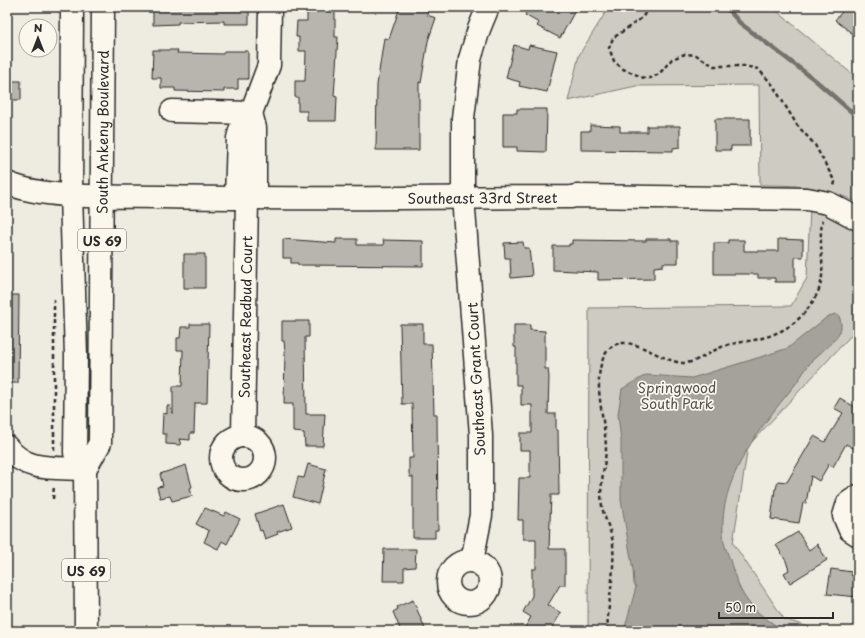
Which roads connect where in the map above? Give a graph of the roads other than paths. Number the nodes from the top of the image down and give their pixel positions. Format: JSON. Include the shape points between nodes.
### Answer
{"nodes":[{"id":1,"x":72,"y":7,"type":"edge"},
{"id":2,"x":103,"y":7,"type":"edge"},
{"id":3,"x":270,"y":7,"type":"edge"},
{"id":4,"x":488,"y":7,"type":"edge"},
{"id":5,"x":172,"y":111,"type":"dead end"},
{"id":6,"x":252,"y":113,"type":"junction"},
{"id":7,"x":7,"y":183,"type":"edge"},
{"id":8,"x":71,"y":194,"type":"junction"},
{"id":9,"x":102,"y":195,"type":"junction"},
{"id":10,"x":463,"y":197,"type":"junction"},
{"id":11,"x":246,"y":198,"type":"junction"},
{"id":12,"x":858,"y":219,"type":"edge"},
{"id":13,"x":243,"y":436,"type":"dead end"},
{"id":14,"x":7,"y":447,"type":"edge"},
{"id":15,"x":84,"y":469,"type":"junction"},
{"id":16,"x":858,"y":496,"type":"edge"},
{"id":17,"x":858,"y":535,"type":"edge"},
{"id":18,"x":472,"y":561,"type":"dead end"},
{"id":19,"x":86,"y":631,"type":"edge"}],
"edges":[{"from":1,"to":8,"type":"street","number":"US 69"},
{"from":2,"to":9,"type":"street","name":"South Ankeny Boulevard","number":"US 69"},
{"from":3,"to":6,"type":"street","name":"Southeast Redbud Court","via":[[269,65]]},
{"from":4,"to":10,"type":"street","name":"Southeast Grant Court","via":[[470,59],[464,100]]},
{"from":5,"to":6,"type":"street"},
{"from":6,"to":11,"type":"street","name":"Southeast Redbud Court","via":[[243,120],[238,138]]},
{"from":7,"to":8,"type":"street","name":"Southeast 33rd Street","via":[[18,188]]},
{"from":8,"to":9,"type":"street","name":"Southeast 33rd Street"},
{"from":8,"to":15,"type":"street","number":"US 69","via":[[76,356],[75,453]]},
{"from":9,"to":11,"type":"street","name":"Southeast 33rd Street"},
{"from":9,"to":15,"type":"street","name":"South Ankeny Boulevard","number":"US 69","via":[[100,443]]},
{"from":10,"to":11,"type":"street","name":"Southeast 33rd Street"},
{"from":10,"to":12,"type":"street","name":"Southeast 33rd Street","via":[[795,198],[828,203]]},
{"from":10,"to":18,"type":"street","name":"Southeast Grant Court","via":[[481,435],[481,515]]},
{"from":11,"to":13,"type":"street","name":"Southeast Redbud Court"},
{"from":14,"to":15,"type":"street","via":[[25,463],[38,468]]},
{"from":15,"to":19,"type":"street","number":"US 69"},
{"from":16,"to":17,"type":"street","via":[[848,503],[844,516],[850,530]]}]}
